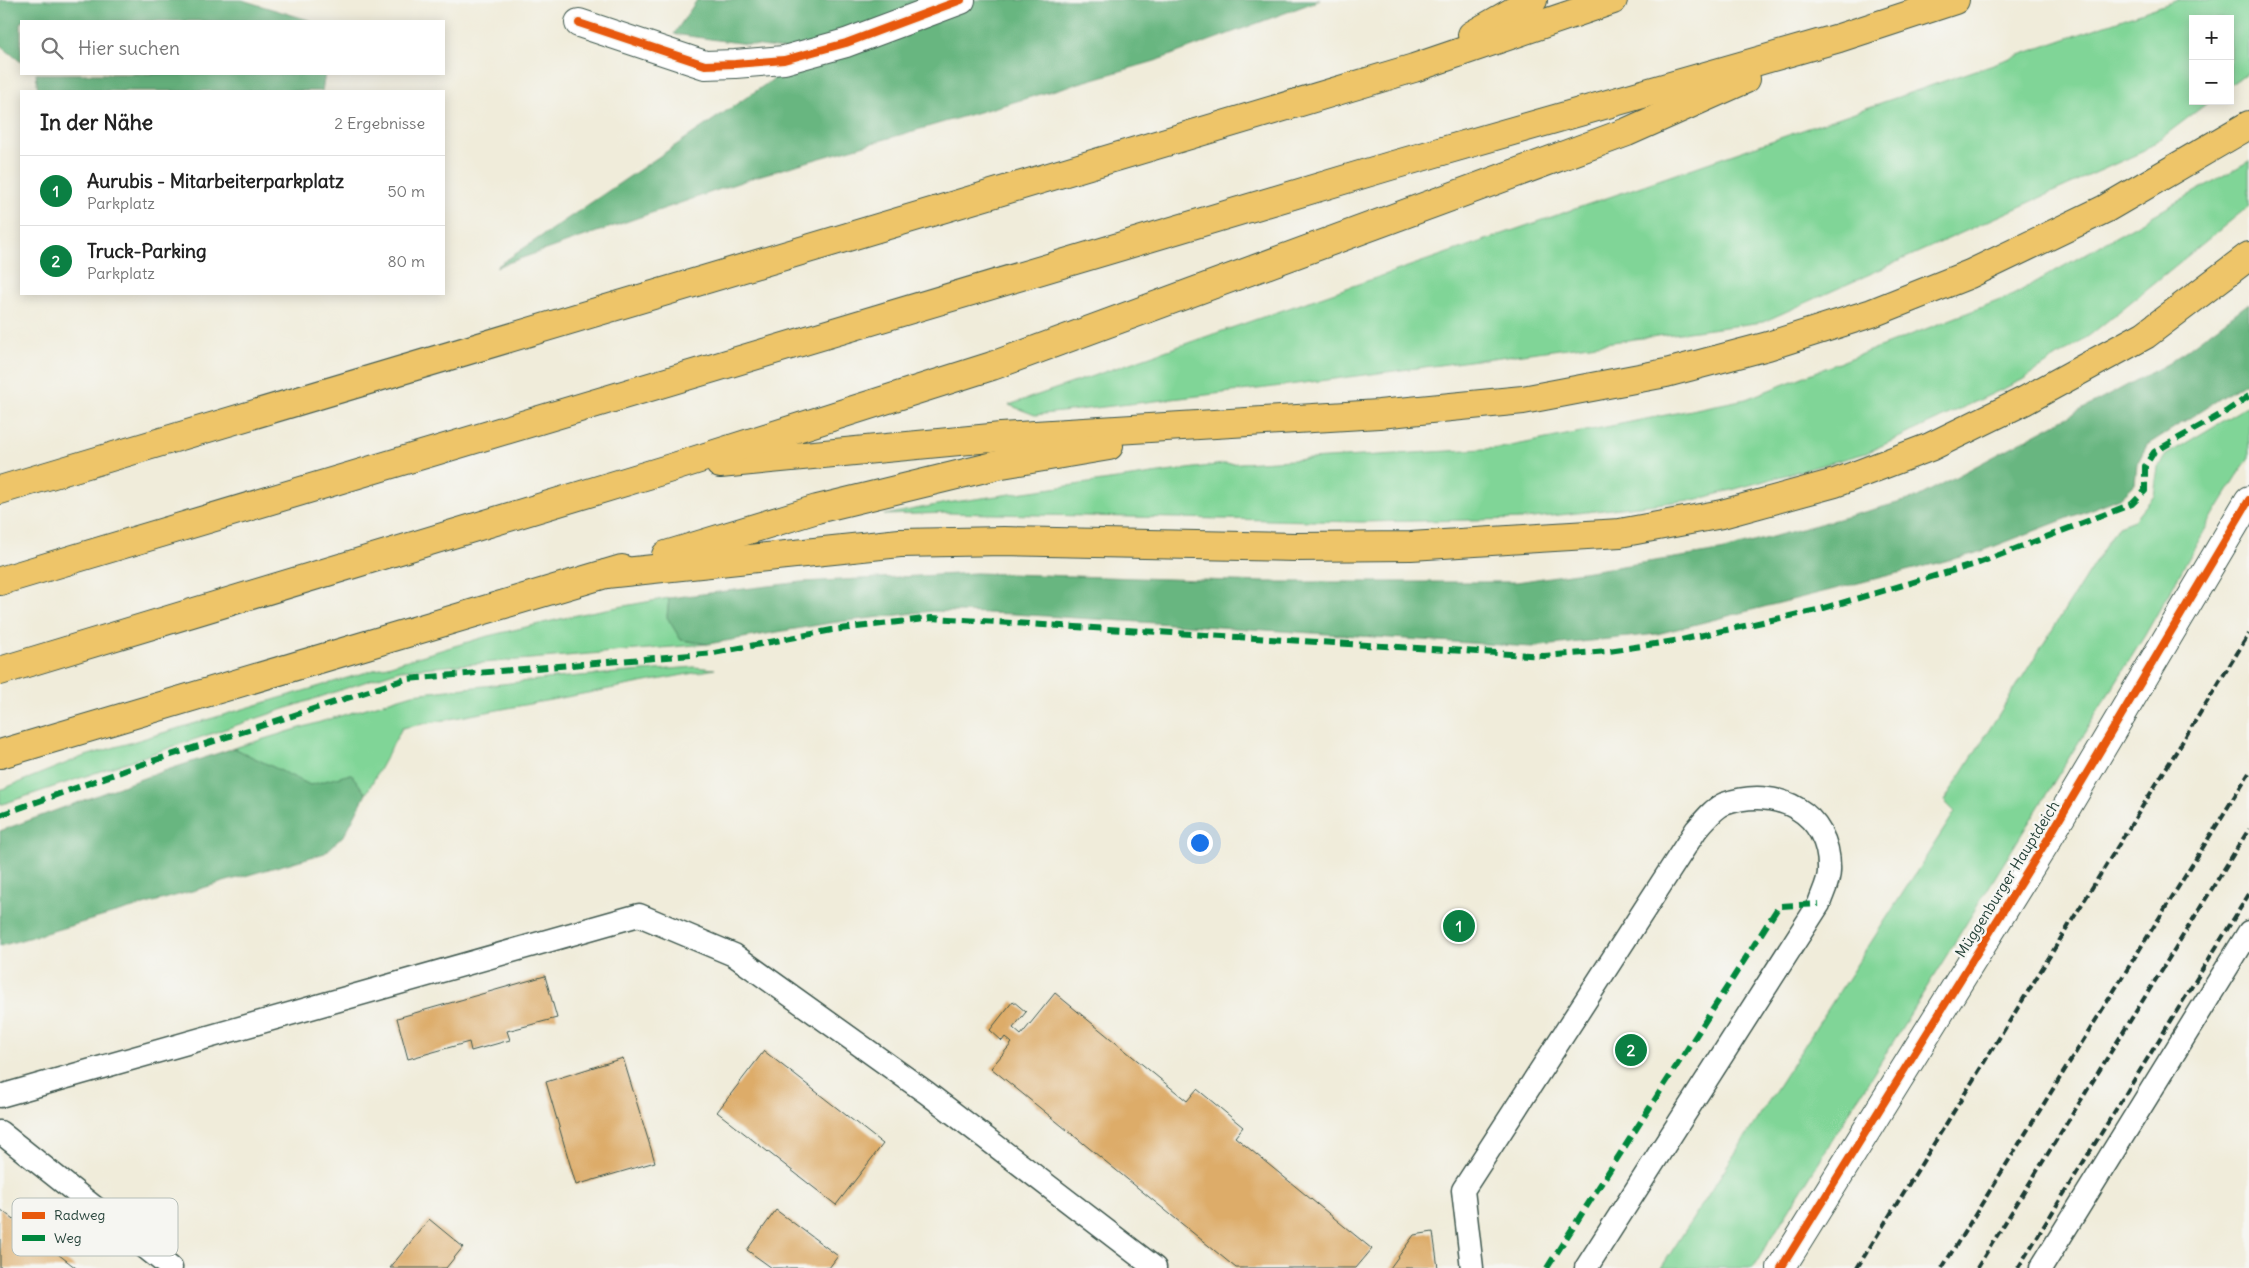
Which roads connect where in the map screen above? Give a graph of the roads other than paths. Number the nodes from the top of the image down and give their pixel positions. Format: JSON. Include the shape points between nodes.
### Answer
{"nodes":[{"id":1,"x":961,"y":0,"type":"edge"},
{"id":2,"x":1533,"y":0,"type":"edge"},
{"id":3,"x":1612,"y":0,"type":"edge"},
{"id":4,"x":1954,"y":0,"type":"edge"},
{"id":5,"x":579,"y":24,"type":"dead end"},
{"id":6,"x":1839,"y":38,"type":"junction"},
{"id":7,"x":1414,"y":68,"type":"junction"},
{"id":8,"x":2249,"y":125,"type":"edge"},
{"id":9,"x":2249,"y":256,"type":"edge"},
{"id":10,"x":1249,"y":423,"type":"junction"},
{"id":11,"x":671,"y":468,"type":"junction"},
{"id":12,"x":0,"y":490,"type":"edge"},
{"id":13,"x":2249,"y":500,"type":"edge"},
{"id":14,"x":606,"y":574,"type":"junction"},
{"id":15,"x":0,"y":581,"type":"edge"},
{"id":16,"x":0,"y":671,"type":"edge"},
{"id":17,"x":0,"y":754,"type":"edge"},
{"id":18,"x":2249,"y":932,"type":"edge"},
{"id":19,"x":0,"y":1096,"type":"edge"},
{"id":20,"x":0,"y":1132,"type":"edge"},
{"id":21,"x":83,"y":1198,"type":"edge"},
{"id":22,"x":156,"y":1256,"type":"edge"},
{"id":23,"x":171,"y":1268,"type":"edge"},
{"id":24,"x":1155,"y":1268,"type":"edge"},
{"id":25,"x":1472,"y":1268,"type":"edge"},
{"id":26,"x":1586,"y":1268,"type":"edge"},
{"id":27,"x":1781,"y":1268,"type":"edge"},
{"id":28,"x":2041,"y":1268,"type":"edge"}],
"edges":[{"from":1,"to":5,"type":"street","via":[[837,46],[784,60],[735,64],[705,65]]},
{"from":2,"to":7,"type":"highway"},
{"from":3,"to":7,"type":"highway"},
{"from":4,"to":6,"type":"highway"},
{"from":6,"to":11,"type":"highway","via":[[1627,132],[992,366]]},
{"from":6,"to":15,"type":"highway","via":[[1390,166]]},
{"from":7,"to":12,"type":"highway"},
{"from":8,"to":10,"type":"highway","via":[[2104,209],[1970,274],[1872,312],[1768,346],[1666,373],[1523,400]]},
{"from":9,"to":14,"type":"highway","via":[[2145,335],[2024,401],[1930,447],[1825,485],[1722,514],[1620,533],[1411,546],[1004,541],[900,543]]},
{"from":10,"to":11,"type":"highway","via":[[1000,437]]},
{"from":10,"to":14,"type":"highway","via":[[993,466],[817,509]]},
{"from":11,"to":16,"type":"highway"},
{"from":13,"to":27,"type":"street","name":"Müggenburger Hauptdeich","via":[[2049,837]]},
{"from":14,"to":17,"type":"highway"},
{"from":18,"to":28,"type":"lane"},
{"from":19,"to":24,"type":"lane","via":[[639,915],[734,954],[927,1093]]},
{"from":20,"to":21,"type":"lane"},
{"from":22,"to":23,"type":"lane"},
{"from":25,"to":26,"type":"lane","via":[[1463,1190],[1696,830],[1722,805],[1756,797],[1785,801],[1811,818],[1826,843],[1829,872],[1819,904]]}]}
